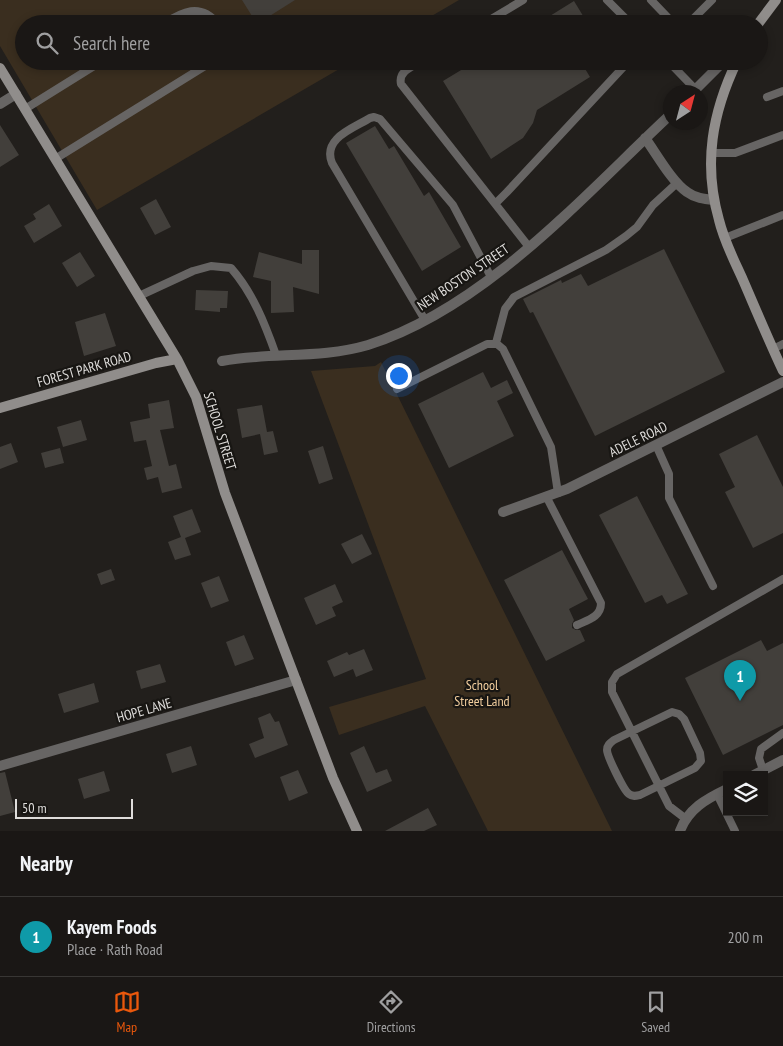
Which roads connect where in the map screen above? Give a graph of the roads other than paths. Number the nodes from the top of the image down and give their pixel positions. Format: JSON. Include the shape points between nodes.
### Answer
{"nodes":[{"id":1,"x":523,"y":0,"type":"edge"},
{"id":2,"x":607,"y":0,"type":"edge"},
{"id":3,"x":651,"y":0,"type":"edge"},
{"id":4,"x":712,"y":0,"type":"edge"},
{"id":5,"x":776,"y":0,"type":"edge"},
{"id":6,"x":178,"y":15,"type":"edge"},
{"id":7,"x":207,"y":15,"type":"edge"},
{"id":8,"x":499,"y":15,"type":"edge"},
{"id":9,"x":621,"y":15,"type":"edge"},
{"id":10,"x":665,"y":15,"type":"edge"},
{"id":11,"x":697,"y":15,"type":"edge"},
{"id":12,"x":765,"y":15,"type":"edge"},
{"id":13,"x":0,"y":68,"type":"edge"},
{"id":14,"x":87,"y":70,"type":"edge"},
{"id":15,"x":198,"y":70,"type":"edge"},
{"id":16,"x":408,"y":70,"type":"edge"},
{"id":17,"x":621,"y":70,"type":"edge"},
{"id":18,"x":676,"y":70,"type":"edge"},
{"id":19,"x":733,"y":70,"type":"edge"},
{"id":20,"x":715,"y":71,"type":"edge"},
{"id":21,"x":689,"y":85,"type":"edge"},
{"id":22,"x":700,"y":85,"type":"edge"},
{"id":23,"x":783,"y":91,"type":"edge"},
{"id":24,"x":16,"y":94,"type":"junction"},
{"id":25,"x":767,"y":97,"type":"dead end"},
{"id":26,"x":0,"y":104,"type":"edge"},
{"id":27,"x":25,"y":108,"type":"junction"},
{"id":28,"x":663,"y":121,"type":"edge"},
{"id":29,"x":783,"y":135,"type":"edge"},
{"id":30,"x":645,"y":138,"type":"junction"},
{"id":31,"x":711,"y":153,"type":"junction"},
{"id":32,"x":55,"y":159,"type":"junction"},
{"id":33,"x":677,"y":183,"type":"junction"},
{"id":34,"x":714,"y":200,"type":"junction"},
{"id":35,"x":496,"y":203,"type":"junction"},
{"id":36,"x":783,"y":215,"type":"edge"},
{"id":37,"x":725,"y":238,"type":"junction"},
{"id":38,"x":529,"y":247,"type":"junction"},
{"id":39,"x":491,"y":277,"type":"junction"},
{"id":40,"x":139,"y":296,"type":"junction"},
{"id":41,"x":424,"y":320,"type":"junction"},
{"id":42,"x":496,"y":343,"type":"junction"},
{"id":43,"x":783,"y":344,"type":"edge"},
{"id":44,"x":773,"y":349,"type":"junction"},
{"id":45,"x":276,"y":355,"type":"junction"},
{"id":46,"x":177,"y":358,"type":"junction"},
{"id":47,"x":222,"y":361,"type":"dead end"},
{"id":48,"x":783,"y":371,"type":"edge"},
{"id":49,"x":783,"y":382,"type":"edge"},
{"id":50,"x":397,"y":389,"type":"dead end"},
{"id":51,"x":0,"y":408,"type":"edge"},
{"id":52,"x":656,"y":445,"type":"junction"},
{"id":53,"x":558,"y":493,"type":"junction"},
{"id":54,"x":546,"y":496,"type":"junction"},
{"id":55,"x":502,"y":512,"type":"dead end"},
{"id":56,"x":783,"y":579,"type":"edge"},
{"id":57,"x":713,"y":586,"type":"dead end"},
{"id":58,"x":577,"y":625,"type":"dead end"},
{"id":59,"x":296,"y":680,"type":"junction"},
{"id":60,"x":632,"y":732,"type":"junction"},
{"id":61,"x":783,"y":733,"type":"edge"},
{"id":62,"x":783,"y":760,"type":"edge"},
{"id":63,"x":0,"y":766,"type":"edge"},
{"id":64,"x":758,"y":771,"type":"edge"},
{"id":65,"x":762,"y":771,"type":"edge"},
{"id":66,"x":659,"y":786,"type":"junction"},
{"id":67,"x":723,"y":790,"type":"edge"},
{"id":68,"x":717,"y":794,"type":"junction"},
{"id":69,"x":686,"y":819,"type":"junction"},
{"id":70,"x":357,"y":831,"type":"edge"},
{"id":71,"x":680,"y":831,"type":"edge"},
{"id":72,"x":735,"y":831,"type":"edge"}],
"edges":[{"from":1,"to":8,"type":"lane"},
{"from":2,"to":9,"type":"lane"},
{"from":3,"to":10,"type":"lane"},
{"from":4,"to":11,"type":"lane"},
{"from":5,"to":12,"type":"street"},
{"from":6,"to":7,"type":"lane","via":[[194,10]]},
{"from":13,"to":24,"type":"street","name":"SCHOOL STREET"},
{"from":14,"to":27,"type":"lane"},
{"from":15,"to":32,"type":"lane"},
{"from":16,"to":35,"type":"lane","via":[[400,79],[402,84]]},
{"from":17,"to":35,"type":"lane"},
{"from":18,"to":21,"type":"lane"},
{"from":19,"to":31,"type":"street","via":[[719,104]]},
{"from":20,"to":22,"type":"street"},
{"from":23,"to":25,"type":"lane"},
{"from":24,"to":26,"type":"street"},
{"from":24,"to":27,"type":"street","name":"SCHOOL STREET"},
{"from":27,"to":32,"type":"street","name":"SCHOOL STREET"},
{"from":28,"to":30,"type":"street","name":"NEW BOSTON STREET"},
{"from":29,"to":31,"type":"lane","via":[[735,152]]},
{"from":30,"to":33,"type":"street"},
{"from":30,"to":38,"type":"street","name":"NEW BOSTON STREET"},
{"from":31,"to":34,"type":"street"},
{"from":32,"to":40,"type":"street","name":"SCHOOL STREET"},
{"from":33,"to":34,"type":"street","via":[[698,198]]},
{"from":33,"to":42,"type":"lane","via":[[653,205],[637,227],[606,250],[514,297],[505,309]]},
{"from":34,"to":37,"type":"street"},
{"from":35,"to":38,"type":"lane"},
{"from":36,"to":37,"type":"lane"},
{"from":37,"to":44,"type":"street"},
{"from":38,"to":39,"type":"street","name":"NEW BOSTON STREET"},
{"from":39,"to":41,"type":"street","name":"NEW BOSTON STREET"},
{"from":39,"to":41,"type":"lane","via":[[453,206],[380,119],[370,118],[339,137],[330,148],[332,163]]},
{"from":40,"to":45,"type":"lane","via":[[193,271],[210,266],[231,268],[243,282],[263,319]]},
{"from":40,"to":46,"type":"street","name":"SCHOOL STREET"},
{"from":41,"to":45,"type":"street","name":"NEW BOSTON STREET","via":[[368,345]]},
{"from":42,"to":50,"type":"lane","via":[[487,344]]},
{"from":42,"to":53,"type":"lane","via":[[503,349],[551,447]]},
{"from":43,"to":44,"type":"lane"},
{"from":44,"to":48,"type":"street"},
{"from":45,"to":47,"type":"street","name":"NEW BOSTON STREET"},
{"from":46,"to":51,"type":"street","name":"FOREST PARK ROAD"},
{"from":46,"to":59,"type":"street","name":"SCHOOL STREET","via":[[196,397],[225,493]]},
{"from":49,"to":52,"type":"street","name":"ADELE ROAD"},
{"from":52,"to":53,"type":"street","name":"ADELE ROAD"},
{"from":52,"to":57,"type":"lane","via":[[669,474],[670,501]]},
{"from":53,"to":54,"type":"street","name":"ADELE ROAD"},
{"from":54,"to":55,"type":"street","name":"ADELE ROAD"},
{"from":54,"to":58,"type":"lane","via":[[601,603],[597,615]]},
{"from":56,"to":60,"type":"lane","via":[[615,676],[611,688]]},
{"from":59,"to":63,"type":"street","name":"HOPE LANE"},
{"from":59,"to":70,"type":"street","name":"SCHOOL STREET"},
{"from":60,"to":66,"type":"lane"},
{"from":60,"to":66,"type":"lane","via":[[610,743],[607,750],[625,790],[638,796]]},
{"from":60,"to":66,"type":"lane","via":[[670,713],[677,713],[684,719],[701,761],[695,768]]},
{"from":61,"to":64,"type":"lane","via":[[761,749]]},
{"from":62,"to":65,"type":"street"},
{"from":66,"to":69,"type":"lane","via":[[669,806]]},
{"from":67,"to":68,"type":"street"},
{"from":68,"to":69,"type":"street","via":[[698,805]]},
{"from":68,"to":72,"type":"lane"},
{"from":69,"to":71,"type":"street"}]}
